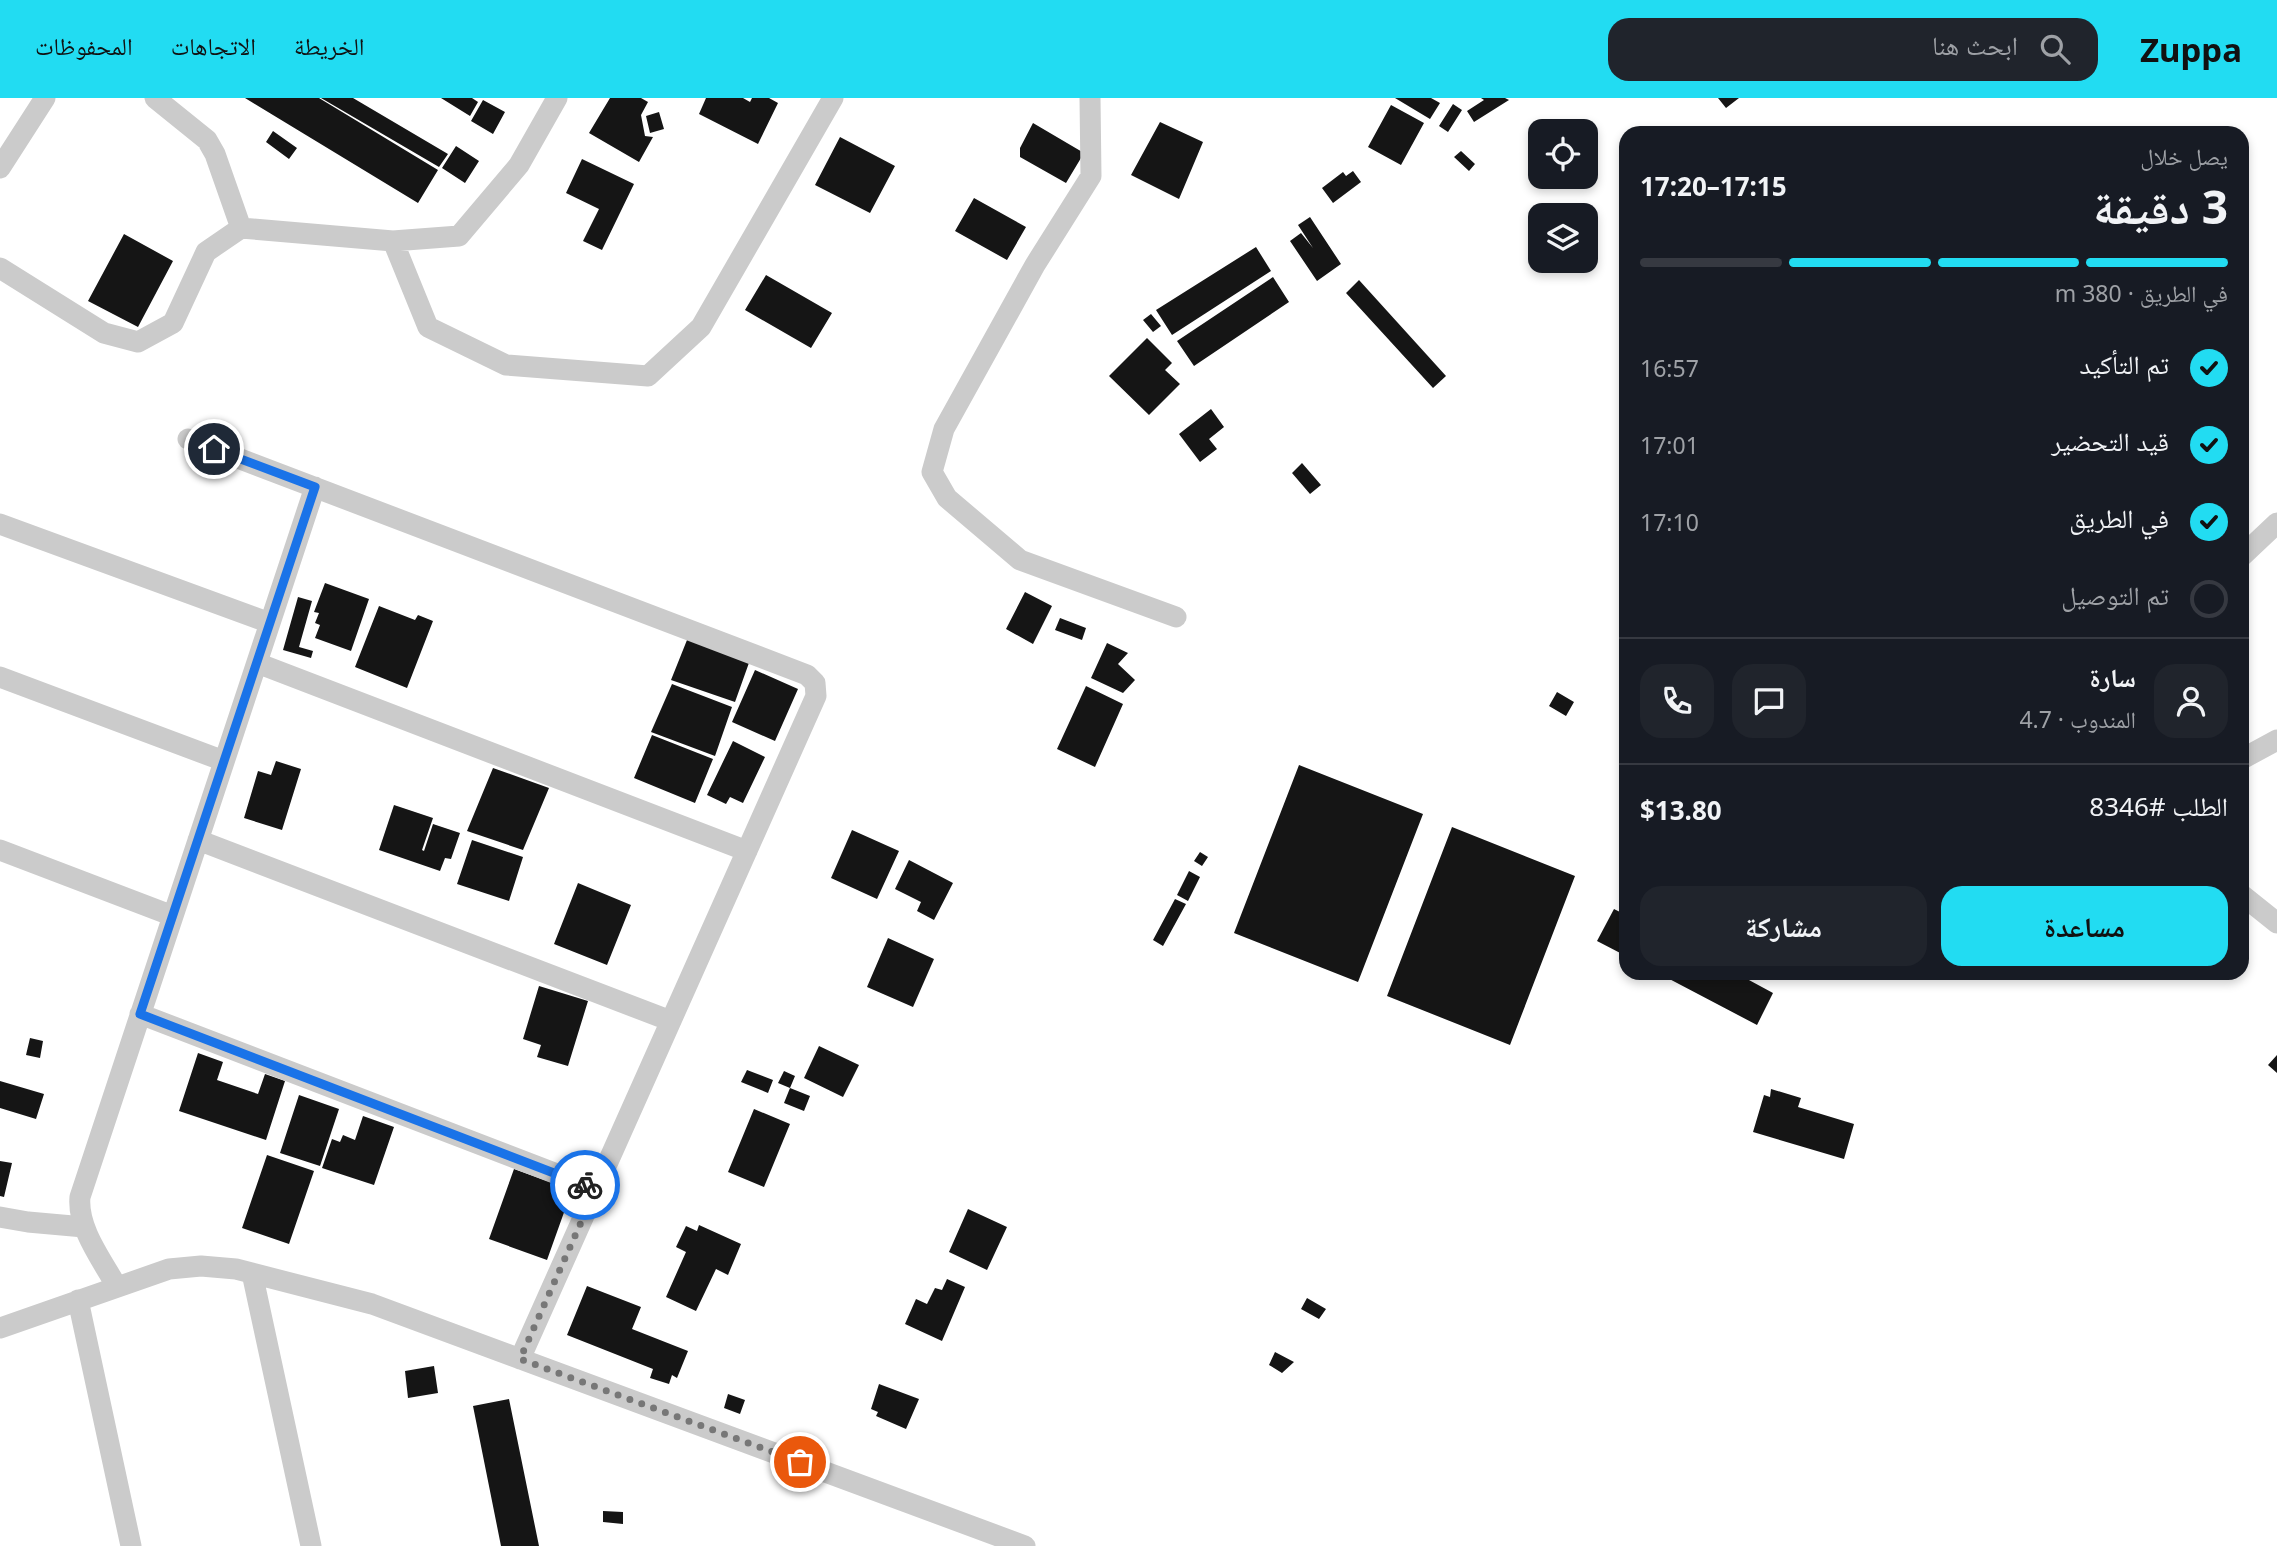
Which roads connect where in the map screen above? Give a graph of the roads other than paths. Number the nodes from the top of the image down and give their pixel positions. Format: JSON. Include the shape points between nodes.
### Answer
{"nodes":[{"id":1,"x":44,"y":98,"type":"edge"},
{"id":2,"x":155,"y":98,"type":"edge"},
{"id":3,"x":557,"y":98,"type":"edge"},
{"id":4,"x":833,"y":98,"type":"edge"},
{"id":5,"x":1090,"y":98,"type":"edge"},
{"id":6,"x":0,"y":168,"type":"edge"},
{"id":7,"x":241,"y":228,"type":"junction"},
{"id":8,"x":393,"y":241,"type":"junction"},
{"id":9,"x":0,"y":268,"type":"edge"},
{"id":10,"x":188,"y":439,"type":"dead end"},
{"id":11,"x":315,"y":487,"type":"junction"},
{"id":12,"x":2277,"y":523,"type":"edge"},
{"id":13,"x":0,"y":524,"type":"edge"},
{"id":14,"x":2249,"y":549,"type":"edge"},
{"id":15,"x":1176,"y":617,"type":"dead end"},
{"id":16,"x":270,"y":623,"type":"junction"},
{"id":17,"x":257,"y":663,"type":"junction"},
{"id":18,"x":0,"y":677,"type":"edge"},
{"id":19,"x":2277,"y":740,"type":"edge"},
{"id":20,"x":2249,"y":755,"type":"edge"},
{"id":21,"x":224,"y":761,"type":"junction"},
{"id":22,"x":198,"y":840,"type":"junction"},
{"id":23,"x":0,"y":850,"type":"edge"},
{"id":24,"x":747,"y":851,"type":"junction"},
{"id":25,"x":2249,"y":901,"type":"edge"},
{"id":26,"x":173,"y":916,"type":"junction"},
{"id":27,"x":2277,"y":923,"type":"edge"},
{"id":28,"x":140,"y":1014,"type":"junction"},
{"id":29,"x":671,"y":1021,"type":"junction"},
{"id":30,"x":596,"y":1189,"type":"junction"},
{"id":31,"x":0,"y":1217,"type":"edge"},
{"id":32,"x":85,"y":1227,"type":"junction"},
{"id":33,"x":252,"y":1273,"type":"junction"},
{"id":34,"x":117,"y":1287,"type":"junction"},
{"id":35,"x":78,"y":1300,"type":"junction"},
{"id":36,"x":0,"y":1328,"type":"edge"},
{"id":37,"x":520,"y":1359,"type":"junction"},
{"id":38,"x":131,"y":1546,"type":"edge"},
{"id":39,"x":312,"y":1546,"type":"edge"},
{"id":40,"x":1025,"y":1546,"type":"edge"}],
"edges":[{"from":1,"to":6,"type":"street"},
{"from":2,"to":7,"type":"street","via":[[207,140]]},
{"from":3,"to":8,"type":"street","via":[[519,165],[459,236]]},
{"from":4,"to":8,"type":"street","via":[[701,327],[649,376],[506,365],[428,327]]},
{"from":5,"to":15,"type":"street","via":[[1091,176],[1035,265],[944,429],[932,471],[947,498],[1020,560]]},
{"from":7,"to":8,"type":"street"},
{"from":7,"to":9,"type":"street","via":[[206,252],[173,323],[138,342],[104,332]]},
{"from":10,"to":11,"type":"street"},
{"from":11,"to":16,"type":"street"},
{"from":11,"to":24,"type":"street","via":[[812,678],[816,696]]},
{"from":12,"to":14,"type":"street"},
{"from":13,"to":16,"type":"street"},
{"from":16,"to":17,"type":"street"},
{"from":17,"to":21,"type":"street"},
{"from":17,"to":24,"type":"street"},
{"from":18,"to":21,"type":"street"},
{"from":19,"to":20,"type":"street"},
{"from":21,"to":22,"type":"street"},
{"from":22,"to":26,"type":"street"},
{"from":22,"to":29,"type":"street"},
{"from":23,"to":26,"type":"street"},
{"from":24,"to":29,"type":"street"},
{"from":25,"to":27,"type":"street"},
{"from":26,"to":28,"type":"street"},
{"from":28,"to":30,"type":"street"},
{"from":28,"to":32,"type":"street","via":[[80,1197]]},
{"from":29,"to":30,"type":"street"},
{"from":30,"to":37,"type":"street"},
{"from":31,"to":32,"type":"street"},
{"from":32,"to":34,"type":"street"},
{"from":33,"to":34,"type":"street","via":[[186,1267]]},
{"from":33,"to":37,"type":"street","via":[[372,1304]]},
{"from":33,"to":39,"type":"street"},
{"from":34,"to":35,"type":"street"},
{"from":35,"to":36,"type":"street"},
{"from":35,"to":38,"type":"street"},
{"from":37,"to":40,"type":"street"}]}
